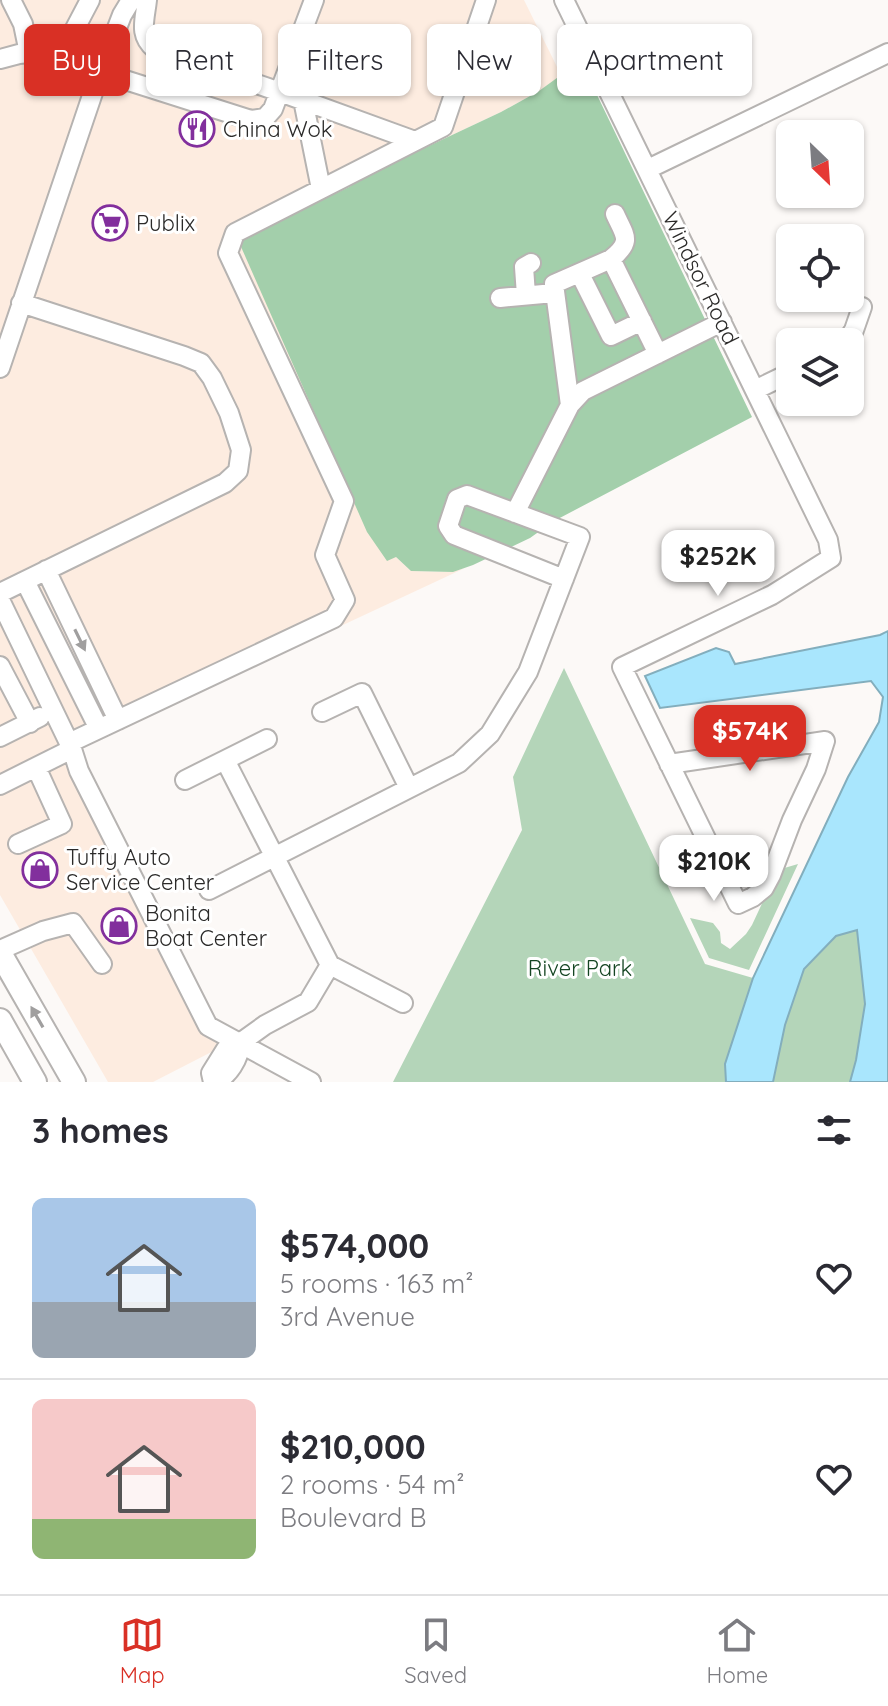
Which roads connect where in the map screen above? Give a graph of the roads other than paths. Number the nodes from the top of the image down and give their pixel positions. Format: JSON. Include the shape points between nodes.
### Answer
{"nodes":[{"id":1,"x":11,"y":0,"type":"edge"},
{"id":2,"x":90,"y":0,"type":"edge"},
{"id":3,"x":147,"y":0,"type":"edge"},
{"id":4,"x":314,"y":0,"type":"edge"},
{"id":5,"x":486,"y":0,"type":"edge"},
{"id":6,"x":572,"y":3,"type":"edge"},
{"id":7,"x":124,"y":5,"type":"edge"},
{"id":8,"x":77,"y":24,"type":"edge"},
{"id":9,"x":117,"y":24,"type":"edge"},
{"id":10,"x":305,"y":24,"type":"edge"},
{"id":11,"x":24,"y":29,"type":"edge"},
{"id":12,"x":888,"y":53,"type":"edge"},
{"id":13,"x":24,"y":54,"type":"edge"},
{"id":14,"x":0,"y":59,"type":"edge"},
{"id":15,"x":130,"y":82,"type":"edge"},
{"id":16,"x":278,"y":91,"type":"edge"},
{"id":17,"x":92,"y":96,"type":"edge"},
{"id":18,"x":278,"y":96,"type":"edge"},
{"id":19,"x":292,"y":96,"type":"edge"},
{"id":20,"x":303,"y":100,"type":"junction"},
{"id":21,"x":415,"y":141,"type":"junction"},
{"id":22,"x":648,"y":169,"type":"junction"},
{"id":23,"x":321,"y":189,"type":"junction"},
{"id":24,"x":615,"y":214,"type":"dead end"},
{"id":25,"x":611,"y":259,"type":"junction"},
{"id":26,"x":531,"y":263,"type":"dead end"},
{"id":27,"x":580,"y":274,"type":"junction"},
{"id":28,"x":554,"y":293,"type":"junction"},
{"id":29,"x":526,"y":295,"type":"junction"},
{"id":30,"x":500,"y":298,"type":"dead end"},
{"id":31,"x":21,"y":303,"type":"junction"},
{"id":32,"x":642,"y":321,"type":"junction"},
{"id":33,"x":722,"y":322,"type":"junction"},
{"id":34,"x":658,"y":354,"type":"junction"},
{"id":35,"x":0,"y":368,"type":"edge"},
{"id":36,"x":776,"y":380,"type":"edge"},
{"id":37,"x":755,"y":390,"type":"junction"},
{"id":38,"x":570,"y":405,"type":"junction"},
{"id":39,"x":515,"y":513,"type":"junction"},
{"id":40,"x":46,"y":570,"type":"junction"},
{"id":41,"x":564,"y":579,"type":"junction"},
{"id":42,"x":25,"y":581,"type":"junction"},
{"id":43,"x":0,"y":593,"type":"edge"},
{"id":44,"x":0,"y":600,"type":"edge"},
{"id":45,"x":7,"y":631,"type":"edge"},
{"id":46,"x":0,"y":666,"type":"edge"},
{"id":47,"x":54,"y":711,"type":"junction"},
{"id":48,"x":322,"y":712,"type":"dead end"},
{"id":49,"x":118,"y":720,"type":"junction"},
{"id":50,"x":30,"y":723,"type":"junction"},
{"id":51,"x":99,"y":729,"type":"junction"},
{"id":52,"x":0,"y":737,"type":"edge"},
{"id":53,"x":267,"y":739,"type":"dead end"},
{"id":54,"x":71,"y":746,"type":"junction"},
{"id":55,"x":225,"y":760,"type":"junction"},
{"id":56,"x":669,"y":764,"type":"junction"},
{"id":57,"x":36,"y":767,"type":"junction"},
{"id":58,"x":185,"y":780,"type":"dead end"},
{"id":59,"x":0,"y":785,"type":"edge"},
{"id":60,"x":409,"y":788,"type":"junction"},
{"id":61,"x":18,"y":844,"type":"dead end"},
{"id":62,"x":274,"y":857,"type":"junction"},
{"id":63,"x":209,"y":890,"type":"dead end"},
{"id":64,"x":0,"y":951,"type":"edge"},
{"id":65,"x":102,"y":964,"type":"dead end"},
{"id":66,"x":330,"y":965,"type":"junction"},
{"id":67,"x":403,"y":1003,"type":"dead end"},
{"id":68,"x":0,"y":1020,"type":"edge"},
{"id":69,"x":240,"y":1043,"type":"junction"},
{"id":70,"x":35,"y":1082,"type":"edge"},
{"id":71,"x":74,"y":1082,"type":"edge"},
{"id":72,"x":214,"y":1082,"type":"edge"},
{"id":73,"x":311,"y":1082,"type":"edge"}],
"edges":[{"from":1,"to":11,"type":"street"},
{"from":2,"to":8,"type":"street"},
{"from":3,"to":16,"type":"street","via":[[143,35],[155,49]]},
{"from":4,"to":10,"type":"street"},
{"from":5,"to":21,"type":"street","via":[[443,127]]},
{"from":6,"to":22,"type":"street","name":"Windsor Road"},
{"from":7,"to":9,"type":"street"},
{"from":12,"to":22,"type":"street"},
{"from":13,"to":14,"type":"street"},
{"from":15,"to":18,"type":"street","via":[[251,120],[265,118]]},
{"from":17,"to":31,"type":"street"},
{"from":19,"to":20,"type":"street"},
{"from":20,"to":21,"type":"street"},
{"from":20,"to":23,"type":"street"},
{"from":21,"to":23,"type":"street"},
{"from":22,"to":33,"type":"street","name":"Windsor Road"},
{"from":23,"to":49,"type":"street","via":[[235,233],[228,253],[344,501],[325,555],[345,600],[334,618]]},
{"from":24,"to":25,"type":"street","via":[[626,237],[623,249]]},
{"from":25,"to":27,"type":"street"},
{"from":25,"to":32,"type":"street"},
{"from":26,"to":29,"type":"street","via":[[524,267]]},
{"from":27,"to":28,"type":"street","via":[[554,284]]},
{"from":27,"to":32,"type":"street","via":[[611,336]]},
{"from":28,"to":29,"type":"street"},
{"from":28,"to":38,"type":"street"},
{"from":29,"to":30,"type":"street"},
{"from":31,"to":35,"type":"street"},
{"from":31,"to":40,"type":"street","via":[[201,363],[229,413],[241,450],[238,471],[225,483]]},
{"from":32,"to":34,"type":"street"},
{"from":33,"to":34,"type":"street"},
{"from":33,"to":37,"type":"street","name":"Windsor Road"},
{"from":34,"to":38,"type":"street","via":[[583,391]]},
{"from":36,"to":37,"type":"street"},
{"from":37,"to":56,"type":"street","name":"Windsor Road","via":[[828,540],[831,558],[772,595],[622,667]]},
{"from":38,"to":39,"type":"street"},
{"from":39,"to":41,"type":"street","via":[[580,537]]},
{"from":39,"to":41,"type":"street","via":[[467,495],[457,499],[448,526],[454,535]]},
{"from":40,"to":42,"type":"street"},
{"from":40,"to":49,"type":"street","one_way":true},
{"from":41,"to":60,"type":"street","via":[[528,672],[490,734],[459,763]]},
{"from":42,"to":43,"type":"street"},
{"from":42,"to":51,"type":"street"},
{"from":44,"to":45,"type":"street"},
{"from":45,"to":47,"type":"street"},
{"from":46,"to":50,"type":"street"},
{"from":47,"to":50,"type":"street"},
{"from":47,"to":54,"type":"street"},
{"from":48,"to":60,"type":"street","via":[[362,693]]},
{"from":49,"to":51,"type":"street"},
{"from":50,"to":52,"type":"street"},
{"from":51,"to":54,"type":"street"},
{"from":53,"to":55,"type":"street"},
{"from":54,"to":57,"type":"street"},
{"from":54,"to":69,"type":"street","via":[[208,1026]]},
{"from":55,"to":58,"type":"street"},
{"from":55,"to":62,"type":"street"},
{"from":56,"to":56,"type":"street","via":[[738,904],[764,888],[771,875],[825,741]]},
{"from":57,"to":59,"type":"street"},
{"from":57,"to":61,"type":"street","via":[[62,824]]},
{"from":60,"to":62,"type":"street"},
{"from":62,"to":63,"type":"street"},
{"from":62,"to":66,"type":"street"},
{"from":64,"to":65,"type":"street","via":[[73,923]]},
{"from":71,"to":64,"type":"main road","one_way":true},
{"from":66,"to":67,"type":"street"},
{"from":66,"to":69,"type":"street","via":[[308,1002]]},
{"from":68,"to":70,"type":"main road"},
{"from":69,"to":72,"type":"street","via":[[226,1049],[211,1073]]},
{"from":69,"to":73,"type":"street"}]}
